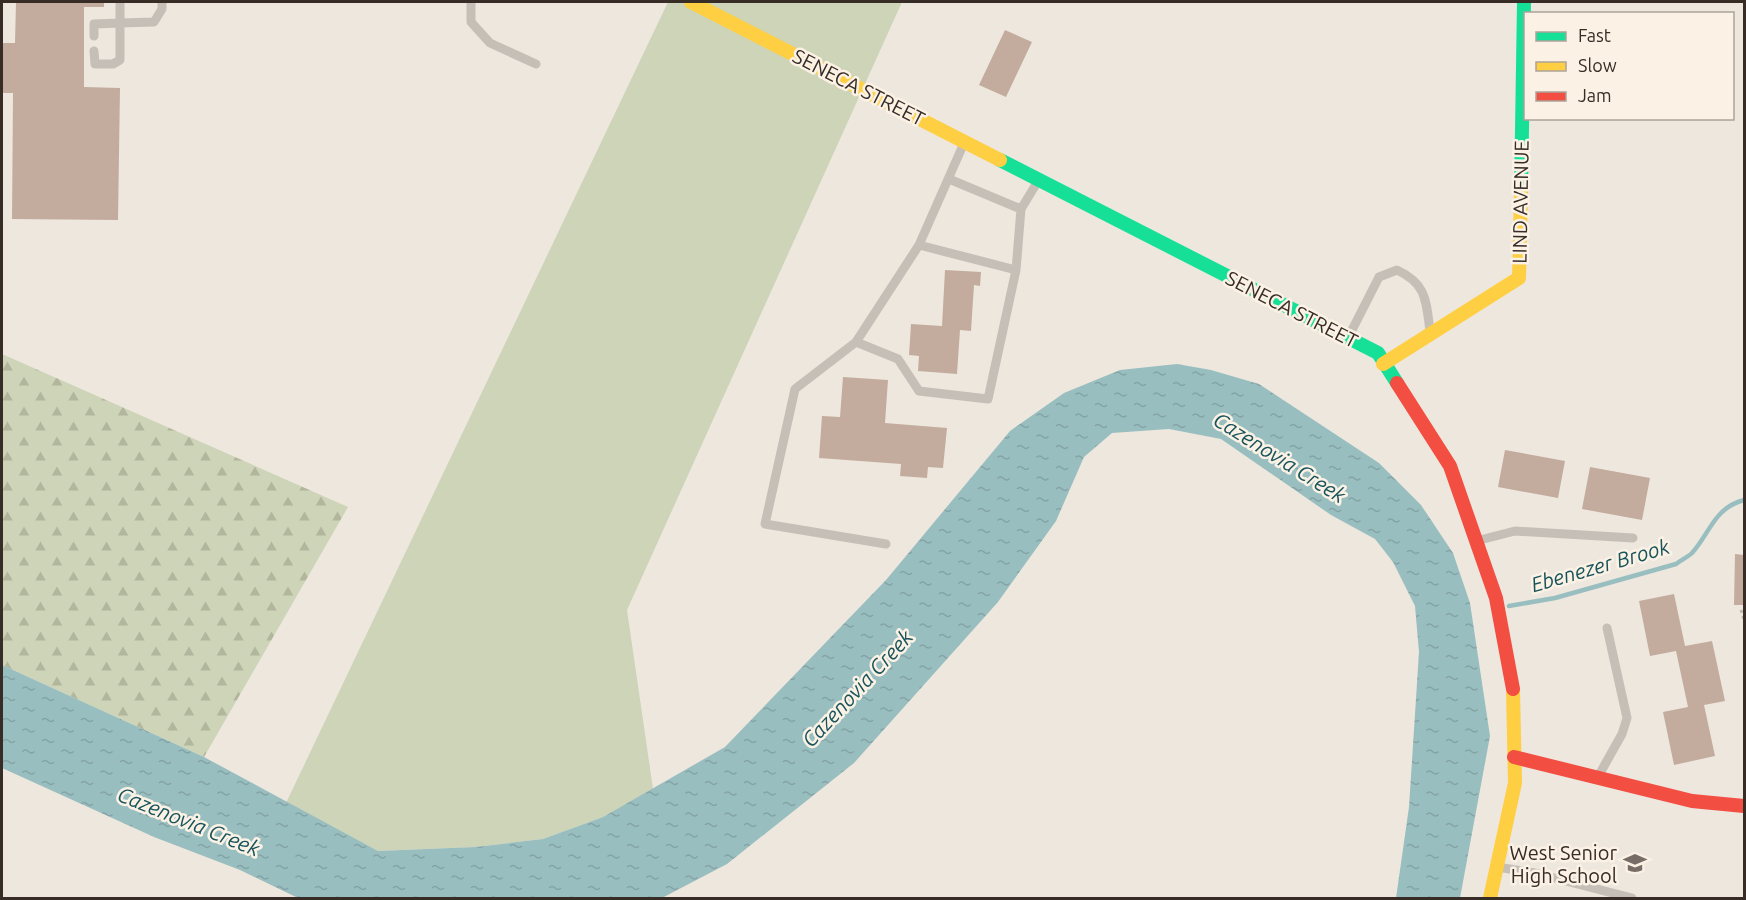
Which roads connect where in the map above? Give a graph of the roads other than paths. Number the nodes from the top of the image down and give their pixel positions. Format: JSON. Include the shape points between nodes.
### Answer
{"nodes":[{"id":1,"x":120,"y":2,"type":"edge"},
{"id":2,"x":162,"y":2,"type":"edge"},
{"id":3,"x":471,"y":2,"type":"edge"},
{"id":4,"x":691,"y":2,"type":"edge"},
{"id":5,"x":1524,"y":2,"type":"edge"},
{"id":6,"x":120,"y":23,"type":"junction"},
{"id":7,"x":94,"y":36,"type":"dead end"},
{"id":8,"x":94,"y":51,"type":"dead end"},
{"id":9,"x":536,"y":64,"type":"dead end"},
{"id":10,"x":965,"y":141,"type":"junction"},
{"id":11,"x":949,"y":179,"type":"junction"},
{"id":12,"x":1038,"y":181,"type":"junction"},
{"id":13,"x":1021,"y":209,"type":"junction"},
{"id":14,"x":919,"y":245,"type":"junction"},
{"id":15,"x":1016,"y":270,"type":"junction"},
{"id":16,"x":1430,"y":334,"type":"junction"},
{"id":17,"x":1348,"y":338,"type":"junction"},
{"id":18,"x":856,"y":342,"type":"junction"},
{"id":19,"x":1383,"y":364,"type":"junction"},
{"id":20,"x":1633,"y":538,"type":"dead end"},
{"id":21,"x":1476,"y":541,"type":"junction"},
{"id":22,"x":886,"y":544,"type":"dead end"},
{"id":23,"x":1607,"y":628,"type":"dead end"},
{"id":24,"x":1514,"y":757,"type":"junction"},
{"id":25,"x":1598,"y":777,"type":"junction"},
{"id":26,"x":1744,"y":806,"type":"edge"},
{"id":27,"x":1497,"y":867,"type":"junction"},
{"id":28,"x":1490,"y":898,"type":"edge"},
{"id":29,"x":1632,"y":898,"type":"edge"}],
"edges":[{"from":1,"to":6,"type":"lane"},
{"from":2,"to":6,"type":"lane","via":[[154,22]]},
{"from":3,"to":9,"type":"lane","via":[[471,22],[490,43]]},
{"from":4,"to":10,"type":"street","name":"SENECA STREET"},
{"from":5,"to":16,"type":"street","name":"LIND AVENUE","via":[[1519,278]]},
{"from":6,"to":7,"type":"lane","via":[[94,24]]},
{"from":6,"to":8,"type":"lane","via":[[120,60],[95,64]]},
{"from":10,"to":11,"type":"lane"},
{"from":10,"to":12,"type":"street","name":"SENECA STREET"},
{"from":11,"to":13,"type":"lane"},
{"from":11,"to":14,"type":"lane"},
{"from":12,"to":13,"type":"lane"},
{"from":12,"to":17,"type":"street","name":"SENECA STREET"},
{"from":13,"to":15,"type":"lane"},
{"from":14,"to":15,"type":"lane"},
{"from":14,"to":18,"type":"lane"},
{"from":15,"to":18,"type":"lane","via":[[988,399],[919,391],[898,359]]},
{"from":16,"to":17,"type":"lane","via":[[1422,290],[1411,277],[1397,270],[1379,277]]},
{"from":16,"to":19,"type":"street","name":"LIND AVENUE"},
{"from":17,"to":19,"type":"street","name":"SENECA STREET","via":[[1378,354]]},
{"from":18,"to":22,"type":"lane","via":[[795,389],[765,524]]},
{"from":19,"to":21,"type":"street","name":"SENECA STREET","via":[[1450,466]]},
{"from":20,"to":21,"type":"lane","via":[[1515,531]]},
{"from":21,"to":24,"type":"street","name":"SENECA STREET","via":[[1496,598],[1513,689]]},
{"from":23,"to":25,"type":"lane","via":[[1627,718]]},
{"from":24,"to":25,"type":"street"},
{"from":24,"to":27,"type":"street","name":"SENECA STREET","via":[[1515,783]]},
{"from":25,"to":26,"type":"street","via":[[1692,801]]},
{"from":27,"to":28,"type":"street","name":"SENECA STREET"},
{"from":27,"to":29,"type":"lane"}]}
